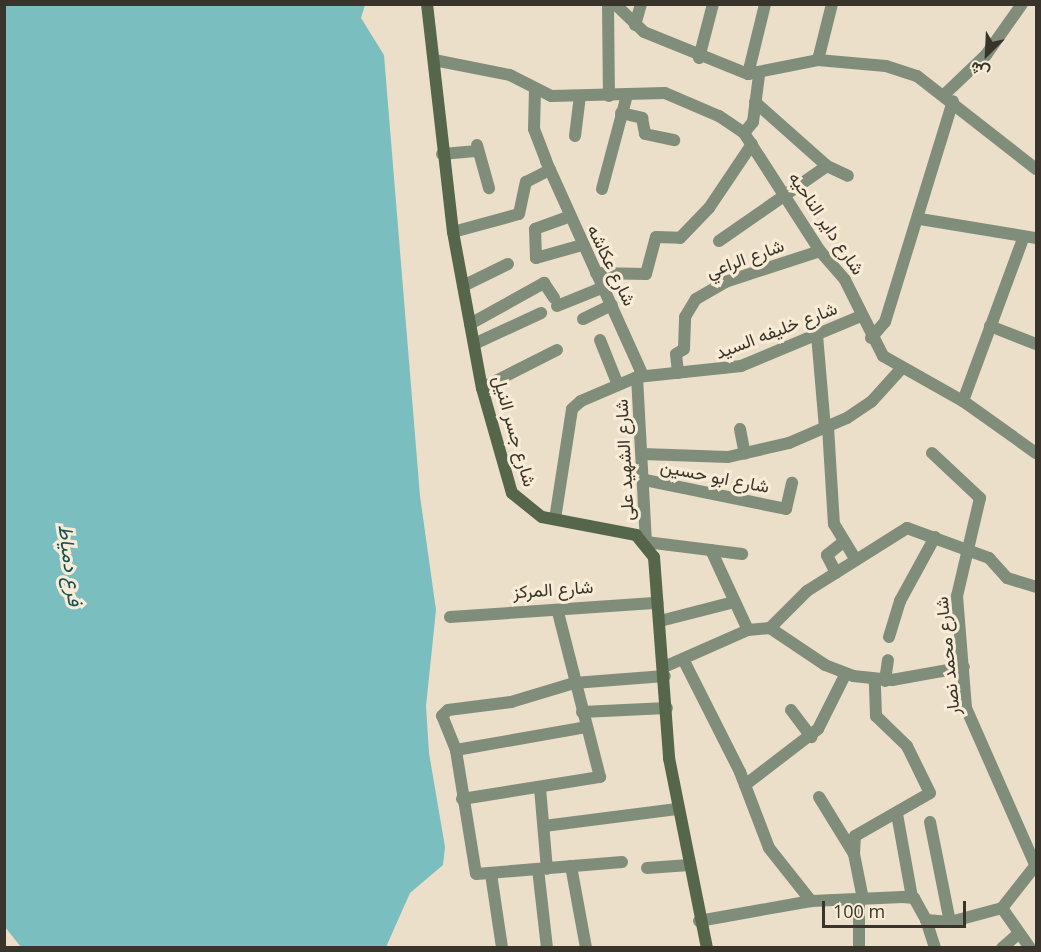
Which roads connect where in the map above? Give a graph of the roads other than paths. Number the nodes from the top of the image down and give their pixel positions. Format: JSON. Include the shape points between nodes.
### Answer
{"nodes":[{"id":1,"x":427,"y":4,"type":"edge"},
{"id":2,"x":608,"y":4,"type":"edge"},
{"id":3,"x":615,"y":4,"type":"edge"},
{"id":4,"x":641,"y":4,"type":"edge"},
{"id":5,"x":713,"y":4,"type":"edge"},
{"id":6,"x":765,"y":4,"type":"edge"},
{"id":7,"x":832,"y":4,"type":"edge"},
{"id":8,"x":1022,"y":4,"type":"edge"},
{"id":9,"x":635,"y":25,"type":"junction"},
{"id":10,"x":699,"y":58,"type":"junction"},
{"id":11,"x":434,"y":60,"type":"junction"},
{"id":12,"x":818,"y":60,"type":"junction"},
{"id":13,"x":754,"y":75,"type":"junction"},
{"id":14,"x":535,"y":89,"type":"junction"},
{"id":15,"x":627,"y":95,"type":"junction"},
{"id":16,"x":580,"y":96,"type":"junction"},
{"id":17,"x":609,"y":96,"type":"junction"},
{"id":18,"x":949,"y":98,"type":"junction"},
{"id":19,"x":755,"y":102,"type":"junction"},
{"id":20,"x":621,"y":113,"type":"junction"},
{"id":21,"x":744,"y":133,"type":"junction"},
{"id":22,"x":575,"y":136,"type":"dead end"},
{"id":23,"x":674,"y":140,"type":"dead end"},
{"id":24,"x":752,"y":144,"type":"junction"},
{"id":25,"x":442,"y":154,"type":"junction"},
{"id":26,"x":827,"y":166,"type":"junction"},
{"id":27,"x":1036,"y":169,"type":"edge"},
{"id":28,"x":550,"y":170,"type":"junction"},
{"id":29,"x":848,"y":176,"type":"dead end"},
{"id":30,"x":489,"y":188,"type":"dead end"},
{"id":31,"x":602,"y":189,"type":"dead end"},
{"id":32,"x":787,"y":198,"type":"junction"},
{"id":33,"x":568,"y":217,"type":"junction"},
{"id":34,"x":920,"y":219,"type":"junction"},
{"id":35,"x":453,"y":232,"type":"junction"},
{"id":36,"x":1036,"y":238,"type":"edge"},
{"id":37,"x":1023,"y":239,"type":"junction"},
{"id":38,"x":720,"y":241,"type":"dead end"},
{"id":39,"x":582,"y":245,"type":"junction"},
{"id":40,"x":820,"y":251,"type":"junction"},
{"id":41,"x":508,"y":264,"type":"dead end"},
{"id":42,"x":596,"y":273,"type":"junction"},
{"id":43,"x":463,"y":286,"type":"junction"},
{"id":44,"x":604,"y":287,"type":"junction"},
{"id":45,"x":612,"y":305,"type":"junction"},
{"id":46,"x":541,"y":313,"type":"dead end"},
{"id":47,"x":861,"y":316,"type":"junction"},
{"id":48,"x":583,"y":319,"type":"dead end"},
{"id":49,"x":470,"y":324,"type":"junction"},
{"id":50,"x":990,"y":326,"type":"junction"},
{"id":51,"x":817,"y":335,"type":"junction"},
{"id":52,"x":871,"y":338,"type":"junction"},
{"id":53,"x":600,"y":340,"type":"dead end"},
{"id":54,"x":474,"y":344,"type":"junction"},
{"id":55,"x":1036,"y":344,"type":"edge"},
{"id":56,"x":557,"y":350,"type":"dead end"},
{"id":57,"x":901,"y":369,"type":"junction"},
{"id":58,"x":678,"y":373,"type":"junction"},
{"id":59,"x":640,"y":376,"type":"junction"},
{"id":60,"x":618,"y":385,"type":"junction"},
{"id":61,"x":482,"y":388,"type":"junction"},
{"id":62,"x":963,"y":401,"type":"junction"},
{"id":63,"x":826,"y":428,"type":"junction"},
{"id":64,"x":741,"y":429,"type":"dead end"},
{"id":65,"x":932,"y":453,"type":"dead end"},
{"id":66,"x":1036,"y":453,"type":"edge"},
{"id":67,"x":643,"y":454,"type":"junction"},
{"id":68,"x":745,"y":454,"type":"junction"},
{"id":69,"x":645,"y":480,"type":"junction"},
{"id":70,"x":792,"y":483,"type":"dead end"},
{"id":71,"x":555,"y":519,"type":"junction"},
{"id":72,"x":935,"y":537,"type":"junction"},
{"id":73,"x":646,"y":542,"type":"junction"},
{"id":74,"x":842,"y":543,"type":"junction"},
{"id":75,"x":711,"y":550,"type":"junction"},
{"id":76,"x":967,"y":550,"type":"junction"},
{"id":77,"x":742,"y":554,"type":"dead end"},
{"id":78,"x":855,"y":560,"type":"junction"},
{"id":79,"x":836,"y":573,"type":"junction"},
{"id":80,"x":1036,"y":587,"type":"edge"},
{"id":81,"x":734,"y":602,"type":"junction"},
{"id":82,"x":658,"y":603,"type":"junction"},
{"id":83,"x":558,"y":612,"type":"dead end"},
{"id":84,"x":450,"y":618,"type":"dead end"},
{"id":85,"x":660,"y":621,"type":"junction"},
{"id":86,"x":770,"y":628,"type":"junction"},
{"id":87,"x":748,"y":630,"type":"junction"},
{"id":88,"x":889,"y":637,"type":"dead end"},
{"id":89,"x":682,"y":658,"type":"junction"},
{"id":90,"x":888,"y":660,"type":"dead end"},
{"id":91,"x":964,"y":667,"type":"junction"},
{"id":92,"x":665,"y":672,"type":"junction"},
{"id":93,"x":845,"y":675,"type":"junction"},
{"id":94,"x":880,"y":680,"type":"junction"},
{"id":95,"x":574,"y":682,"type":"junction"},
{"id":96,"x":667,"y":708,"type":"junction"},
{"id":97,"x":791,"y":710,"type":"dead end"},
{"id":98,"x":582,"y":712,"type":"junction"},
{"id":99,"x":586,"y":727,"type":"junction"},
{"id":100,"x":811,"y":736,"type":"junction"},
{"id":101,"x":456,"y":750,"type":"junction"},
{"id":102,"x":745,"y":785,"type":"junction"},
{"id":103,"x":540,"y":788,"type":"junction"},
{"id":104,"x":819,"y":797,"type":"dead end"},
{"id":105,"x":462,"y":799,"type":"junction"},
{"id":106,"x":677,"y":809,"type":"junction"},
{"id":107,"x":897,"y":814,"type":"junction"},
{"id":108,"x":930,"y":822,"type":"dead end"},
{"id":109,"x":543,"y":826,"type":"junction"},
{"id":110,"x":854,"y":854,"type":"junction"},
{"id":111,"x":622,"y":862,"type":"dead end"},
{"id":112,"x":686,"y":864,"type":"junction"},
{"id":113,"x":571,"y":866,"type":"junction"},
{"id":114,"x":1036,"y":866,"type":"edge"},
{"id":115,"x":647,"y":868,"type":"dead end"},
{"id":116,"x":543,"y":869,"type":"junction"},
{"id":117,"x":490,"y":874,"type":"junction"},
{"id":118,"x":912,"y":897,"type":"junction"},
{"id":119,"x":861,"y":899,"type":"junction"},
{"id":120,"x":811,"y":901,"type":"junction"},
{"id":121,"x":1002,"y":908,"type":"junction"},
{"id":122,"x":926,"y":920,"type":"junction"},
{"id":123,"x":699,"y":921,"type":"junction"},
{"id":124,"x":950,"y":922,"type":"junction"},
{"id":125,"x":1017,"y":935,"type":"junction"},
{"id":126,"x":502,"y":948,"type":"edge"},
{"id":127,"x":546,"y":948,"type":"edge"},
{"id":128,"x":586,"y":948,"type":"edge"},
{"id":129,"x":706,"y":948,"type":"edge"},
{"id":130,"x":859,"y":948,"type":"edge"},
{"id":131,"x":935,"y":948,"type":"edge"},
{"id":132,"x":1002,"y":948,"type":"edge"},
{"id":133,"x":1030,"y":948,"type":"edge"}],
"edges":[{"from":1,"to":11,"type":"street","name":"شارع جسر النيل"},
{"from":2,"to":17,"type":"street"},
{"from":3,"to":9,"type":"street"},
{"from":4,"to":9,"type":"street"},
{"from":5,"to":10,"type":"street"},
{"from":6,"to":13,"type":"street"},
{"from":7,"to":12,"type":"street"},
{"from":8,"to":18,"type":"street"},
{"from":9,"to":10,"type":"street"},
{"from":10,"to":13,"type":"street"},
{"from":11,"to":14,"type":"street","name":"شارع داير الناحيه","via":[[510,75]]},
{"from":11,"to":25,"type":"street","name":"شارع جسر النيل"},
{"from":12,"to":13,"type":"street","via":[[790,62]]},
{"from":12,"to":18,"type":"street","via":[[886,66],[924,79]]},
{"from":13,"to":19,"type":"street"},
{"from":14,"to":16,"type":"street","name":"شارع داير الناحيه","via":[[551,96]]},
{"from":14,"to":28,"type":"street","name":"شارع عكاشه","via":[[534,129]]},
{"from":15,"to":17,"type":"street","name":"شارع داير الناحيه"},
{"from":15,"to":20,"type":"street"},
{"from":15,"to":21,"type":"street","name":"شارع داير الناحيه","via":[[670,94]]},
{"from":16,"to":17,"type":"street","name":"شارع داير الناحيه"},
{"from":16,"to":22,"type":"street"},
{"from":18,"to":27,"type":"street"},
{"from":18,"to":34,"type":"street"},
{"from":19,"to":21,"type":"street","via":[[753,122]]},
{"from":19,"to":26,"type":"street"},
{"from":20,"to":23,"type":"street","via":[[642,118],[645,135]]},
{"from":20,"to":31,"type":"street"},
{"from":21,"to":24,"type":"street","name":"شارع داير الناحيه"},
{"from":24,"to":32,"type":"street","name":"شارع داير الناحيه"},
{"from":24,"to":42,"type":"street","via":[[709,208],[681,238],[656,237],[645,273]]},
{"from":25,"to":30,"type":"street","via":[[477,148]]},
{"from":25,"to":35,"type":"street","name":"شارع جسر النيل"},
{"from":26,"to":29,"type":"street"},
{"from":26,"to":32,"type":"street"},
{"from":28,"to":33,"type":"street","name":"شارع عكاشه","via":[[565,195]]},
{"from":28,"to":35,"type":"street","via":[[526,182],[519,214]]},
{"from":32,"to":38,"type":"street"},
{"from":32,"to":40,"type":"street","name":"شارع داير الناحيه"},
{"from":33,"to":39,"type":"street","name":"شارع عكاشه"},
{"from":33,"to":39,"type":"street","via":[[535,230],[536,258]]},
{"from":34,"to":37,"type":"street"},
{"from":34,"to":52,"type":"street","via":[[885,322]]},
{"from":35,"to":43,"type":"street","name":"شارع جسر النيل"},
{"from":36,"to":37,"type":"street"},
{"from":37,"to":50,"type":"street"},
{"from":39,"to":42,"type":"street","name":"شارع عكاشه"},
{"from":40,"to":47,"type":"street","name":"شارع داير الناحيه","via":[[848,285]]},
{"from":40,"to":58,"type":"street","name":"شارع الراعي","via":[[725,282],[696,299],[685,317],[684,349],[676,354]]},
{"from":41,"to":43,"type":"street"},
{"from":42,"to":44,"type":"street","name":"شارع عكاشه"},
{"from":43,"to":49,"type":"street","name":"شارع جسر النيل"},
{"from":44,"to":45,"type":"street","name":"شارع عكاشه"},
{"from":44,"to":49,"type":"street","via":[[556,302],[544,283]]},
{"from":45,"to":48,"type":"street"},
{"from":45,"to":59,"type":"street","name":"شارع عكاشه"},
{"from":46,"to":54,"type":"street"},
{"from":47,"to":51,"type":"street","name":"شارع خليفه السيد"},
{"from":47,"to":52,"type":"street","name":"شارع داير الناحيه"},
{"from":49,"to":54,"type":"street","name":"شارع جسر النيل"},
{"from":50,"to":55,"type":"street"},
{"from":50,"to":62,"type":"street"},
{"from":51,"to":58,"type":"street","name":"شارع خليفه السيد","via":[[741,366]]},
{"from":51,"to":63,"type":"street"},
{"from":52,"to":57,"type":"street","name":"شارع داير الناحيه"},
{"from":53,"to":60,"type":"street"},
{"from":54,"to":61,"type":"street","name":"شارع جسر النيل"},
{"from":56,"to":61,"type":"street"},
{"from":57,"to":62,"type":"street","name":"شارع داير الناحيه"},
{"from":57,"to":63,"type":"street","via":[[872,401]]},
{"from":58,"to":59,"type":"street","name":"شارع خليفه السيد"},
{"from":59,"to":60,"type":"street","name":"شارع خليفه السيد"},
{"from":59,"to":67,"type":"street","name":"شارع الشهيد على"},
{"from":60,"to":71,"type":"street","name":"شارع خليفه السيد","via":[[572,409]]},
{"from":61,"to":71,"type":"street","name":"شارع جسر النيل","via":[[512,493],[530,512]]},
{"from":62,"to":66,"type":"street","name":"شارع داير الناحيه"},
{"from":63,"to":68,"type":"street"},
{"from":63,"to":74,"type":"street","via":[[834,524]]},
{"from":64,"to":68,"type":"street"},
{"from":65,"to":76,"type":"street","name":"شارع محمد نصار","via":[[980,498]]},
{"from":67,"to":68,"type":"street","via":[[699,459]]},
{"from":67,"to":69,"type":"street","name":"شارع الشهيد على"},
{"from":69,"to":70,"type":"street","name":"شارع ابو حسين","via":[[786,509]]},
{"from":69,"to":73,"type":"street","name":"شارع الشهيد على"},
{"from":71,"to":73,"type":"street","name":"شارع جسر النيل","via":[[622,531]]},
{"from":72,"to":76,"type":"street"},
{"from":72,"to":78,"type":"street","via":[[904,529]]},
{"from":72,"to":88,"type":"street","via":[[900,601]]},
{"from":73,"to":75,"type":"street"},
{"from":73,"to":82,"type":"street","via":[[654,557]]},
{"from":74,"to":78,"type":"street"},
{"from":74,"to":79,"type":"street","via":[[827,555]]},
{"from":75,"to":77,"type":"street"},
{"from":75,"to":81,"type":"street"},
{"from":76,"to":80,"type":"street","via":[[989,558],[1006,578]]},
{"from":76,"to":91,"type":"street","name":"شارع محمد نصار","via":[[957,596]]},
{"from":78,"to":79,"type":"street"},
{"from":79,"to":86,"type":"street","via":[[784,609]]},
{"from":81,"to":85,"type":"street"},
{"from":81,"to":87,"type":"street"},
{"from":82,"to":84,"type":"street","name":"شارع المركز","via":[[554,606]]},
{"from":82,"to":85,"type":"street"},
{"from":83,"to":95,"type":"street"},
{"from":85,"to":92,"type":"street"},
{"from":86,"to":87,"type":"street"},
{"from":86,"to":93,"type":"street"},
{"from":87,"to":89,"type":"street"},
{"from":89,"to":92,"type":"street"},
{"from":89,"to":102,"type":"street"},
{"from":90,"to":94,"type":"street"},
{"from":91,"to":94,"type":"street"},
{"from":91,"to":114,"type":"street","name":"شارع محمد نصار","via":[[971,722]]},
{"from":92,"to":95,"type":"street"},
{"from":92,"to":96,"type":"street"},
{"from":93,"to":94,"type":"street"},
{"from":93,"to":100,"type":"street"},
{"from":94,"to":107,"type":"street","via":[[876,717],[907,746],[930,790]]},
{"from":95,"to":98,"type":"street"},
{"from":95,"to":101,"type":"street","via":[[511,702],[446,711],[442,720]]},
{"from":96,"to":98,"type":"street"},
{"from":96,"to":106,"type":"street"},
{"from":97,"to":100,"type":"street"},
{"from":98,"to":99,"type":"street"},
{"from":99,"to":101,"type":"street"},
{"from":99,"to":103,"type":"street","via":[[600,771],[596,780]]},
{"from":100,"to":102,"type":"street"},
{"from":101,"to":105,"type":"street"},
{"from":102,"to":120,"type":"street","via":[[769,848]]},
{"from":103,"to":105,"type":"street"},
{"from":103,"to":109,"type":"street"},
{"from":104,"to":110,"type":"street"},
{"from":105,"to":117,"type":"street","via":[[472,869]]},
{"from":106,"to":109,"type":"street"},
{"from":106,"to":112,"type":"street"},
{"from":107,"to":110,"type":"street","via":[[855,836]]},
{"from":107,"to":118,"type":"street"},
{"from":108,"to":124,"type":"street"},
{"from":109,"to":116,"type":"street"},
{"from":110,"to":119,"type":"street"},
{"from":111,"to":113,"type":"street"},
{"from":112,"to":115,"type":"street"},
{"from":112,"to":123,"type":"street"},
{"from":113,"to":116,"type":"street"},
{"from":113,"to":128,"type":"street"},
{"from":114,"to":121,"type":"street"},
{"from":116,"to":117,"type":"street"},
{"from":116,"to":127,"type":"street"},
{"from":117,"to":126,"type":"street"},
{"from":118,"to":119,"type":"street"},
{"from":118,"to":122,"type":"street"},
{"from":119,"to":120,"type":"street"},
{"from":119,"to":130,"type":"street"},
{"from":120,"to":123,"type":"street"},
{"from":121,"to":124,"type":"street"},
{"from":121,"to":125,"type":"street"},
{"from":122,"to":124,"type":"street"},
{"from":122,"to":131,"type":"street"},
{"from":123,"to":129,"type":"street"},
{"from":125,"to":132,"type":"street"},
{"from":125,"to":133,"type":"street"}]}
